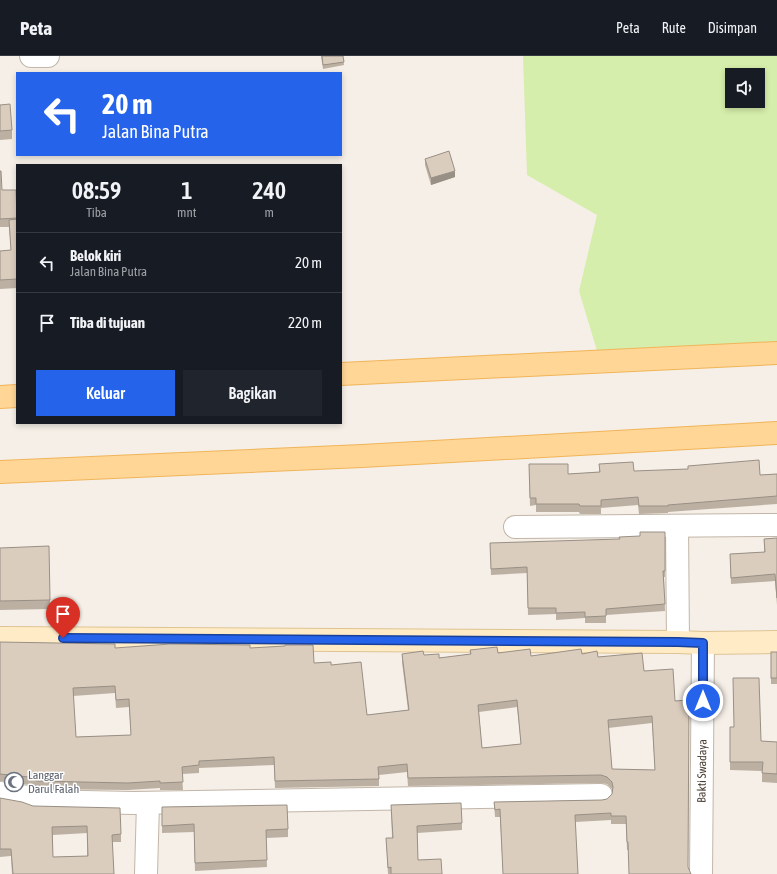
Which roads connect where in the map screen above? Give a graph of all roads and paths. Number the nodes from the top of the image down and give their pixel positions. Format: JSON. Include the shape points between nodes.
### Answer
{"nodes":[{"id":1,"x":31,"y":56,"type":"edge"},
{"id":2,"x":48,"y":56,"type":"edge"},
{"id":3,"x":777,"y":353,"type":"edge"},
{"id":4,"x":342,"y":374,"type":"edge"},
{"id":5,"x":16,"y":396,"type":"edge"},
{"id":6,"x":0,"y":397,"type":"edge"},
{"id":7,"x":777,"y":433,"type":"edge"},
{"id":8,"x":0,"y":472,"type":"edge"},
{"id":9,"x":777,"y":525,"type":"edge"},
{"id":10,"x":677,"y":526,"type":"junction"},
{"id":11,"x":515,"y":527,"type":"dead end"},
{"id":12,"x":0,"y":638,"type":"edge"},
{"id":13,"x":678,"y":642,"type":"junction"},
{"id":14,"x":777,"y":642,"type":"edge"},
{"id":15,"x":703,"y":643,"type":"junction"},
{"id":16,"x":0,"y":793,"type":"edge"},
{"id":17,"x":600,"y":795,"type":"dead end"},
{"id":18,"x":148,"y":803,"type":"junction"},
{"id":19,"x":146,"y":874,"type":"edge"},
{"id":20,"x":701,"y":874,"type":"edge"}],
"edges":[{"from":1,"to":2,"type":"street"},
{"from":3,"to":4,"type":"main road"},
{"from":5,"to":6,"type":"main road"},
{"from":7,"to":8,"type":"main road","via":[[362,456]]},
{"from":9,"to":10,"type":"street"},
{"from":10,"to":11,"type":"street"},
{"from":10,"to":13,"type":"street"},
{"from":12,"to":13,"type":"street"},
{"from":13,"to":15,"type":"street"},
{"from":14,"to":15,"type":"street"},
{"from":15,"to":20,"type":"street","name":"Bakti Swadaya"},
{"from":16,"to":18,"type":"street","via":[[27,797],[33,801]]},
{"from":17,"to":18,"type":"street"},
{"from":18,"to":19,"type":"street"}]}
